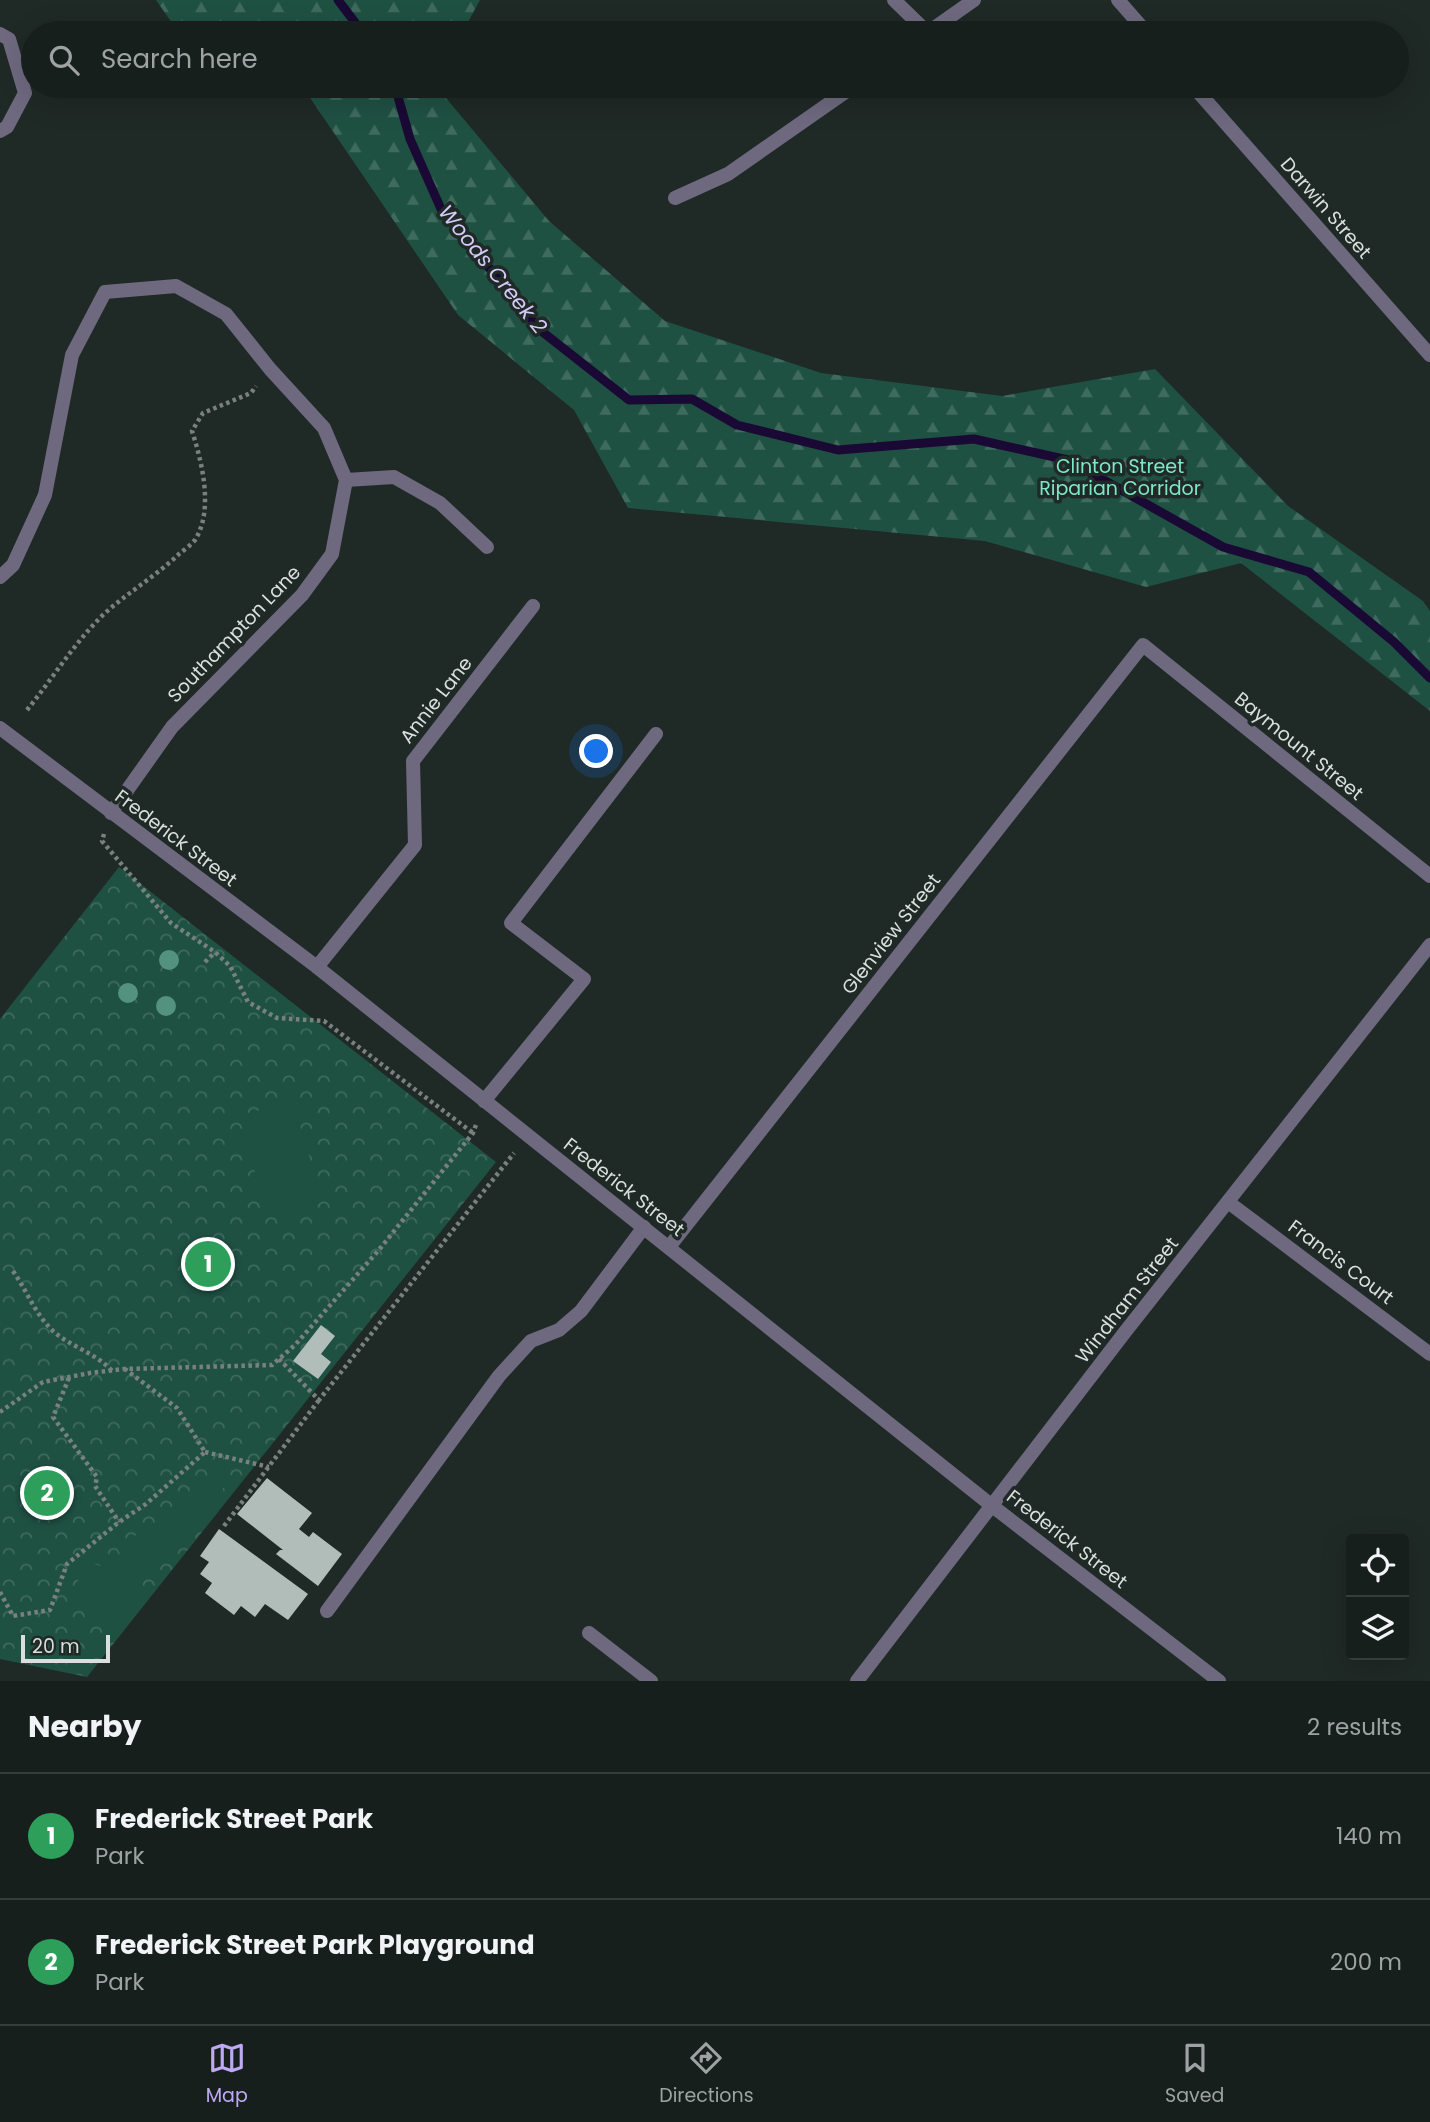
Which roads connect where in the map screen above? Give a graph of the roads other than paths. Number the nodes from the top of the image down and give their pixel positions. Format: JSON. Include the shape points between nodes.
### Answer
{"nodes":[{"id":1,"x":894,"y":0,"type":"edge"},
{"id":2,"x":974,"y":0,"type":"edge"},
{"id":3,"x":1118,"y":0,"type":"edge"},
{"id":4,"x":915,"y":21,"type":"edge"},
{"id":5,"x":944,"y":21,"type":"edge"},
{"id":6,"x":1136,"y":21,"type":"edge"},
{"id":7,"x":0,"y":34,"type":"edge"},
{"id":8,"x":21,"y":80,"type":"edge"},
{"id":9,"x":22,"y":98,"type":"edge"},
{"id":10,"x":838,"y":98,"type":"edge"},
{"id":11,"x":1205,"y":98,"type":"edge"},
{"id":12,"x":0,"y":131,"type":"edge"},
{"id":13,"x":675,"y":198,"type":"dead end"},
{"id":14,"x":1430,"y":355,"type":"edge"},
{"id":15,"x":346,"y":480,"type":"junction"},
{"id":16,"x":487,"y":547,"type":"dead end"},
{"id":17,"x":0,"y":577,"type":"edge"},
{"id":18,"x":533,"y":606,"type":"dead end"},
{"id":19,"x":1143,"y":645,"type":"joint"},
{"id":20,"x":0,"y":728,"type":"edge"},
{"id":21,"x":656,"y":734,"type":"dead end"},
{"id":22,"x":111,"y":813,"type":"junction"},
{"id":23,"x":1430,"y":876,"type":"edge"},
{"id":24,"x":1430,"y":945,"type":"edge"},
{"id":25,"x":317,"y":967,"type":"junction"},
{"id":26,"x":484,"y":1101,"type":"junction"},
{"id":27,"x":1228,"y":1202,"type":"junction"},
{"id":28,"x":644,"y":1227,"type":"junction"},
{"id":29,"x":669,"y":1247,"type":"junction"},
{"id":30,"x":1430,"y":1354,"type":"edge"},
{"id":31,"x":991,"y":1505,"type":"junction"},
{"id":32,"x":327,"y":1611,"type":"dead end"},
{"id":33,"x":589,"y":1633,"type":"dead end"},
{"id":34,"x":651,"y":1681,"type":"edge"},
{"id":35,"x":857,"y":1681,"type":"edge"},
{"id":36,"x":1219,"y":1681,"type":"edge"}],
"edges":[{"from":1,"to":4,"type":"street"},
{"from":2,"to":5,"type":"street"},
{"from":3,"to":6,"type":"street"},
{"from":7,"to":8,"type":"street","via":[[9,39]]},
{"from":9,"to":12,"type":"street","via":[[7,127]]},
{"from":10,"to":13,"type":"street","via":[[728,174]]},
{"from":11,"to":14,"type":"street","name":"Darwin Street"},
{"from":15,"to":16,"type":"street","via":[[394,477],[440,503]]},
{"from":15,"to":17,"type":"street","via":[[324,428],[226,314],[176,286],[105,292],[72,355],[45,495],[13,565]]},
{"from":15,"to":22,"type":"street","name":"Southampton Lane","via":[[332,554],[302,596],[172,727]]},
{"from":18,"to":25,"type":"street","name":"Annie Lane","via":[[413,761],[415,845]]},
{"from":19,"to":23,"type":"street","name":"Baymount Street"},
{"from":19,"to":29,"type":"street","name":"Glenview Street"},
{"from":20,"to":22,"type":"street","name":"Frederick Street"},
{"from":21,"to":26,"type":"street","via":[[511,923],[584,979]]},
{"from":22,"to":25,"type":"street","name":"Frederick Street"},
{"from":24,"to":27,"type":"street","name":"Windham Street"},
{"from":25,"to":26,"type":"street","name":"Frederick Street"},
{"from":26,"to":28,"type":"street","name":"Frederick Street"},
{"from":27,"to":30,"type":"street","name":"Francis Court"},
{"from":27,"to":31,"type":"street","name":"Windham Street"},
{"from":28,"to":29,"type":"street","name":"Frederick Street"},
{"from":28,"to":32,"type":"street","via":[[580,1311],[559,1330],[531,1341],[499,1376]]},
{"from":29,"to":31,"type":"street","name":"Frederick Street"},
{"from":31,"to":35,"type":"street","name":"Windham Street"},
{"from":31,"to":36,"type":"street","name":"Frederick Street"},
{"from":33,"to":34,"type":"street"}]}
